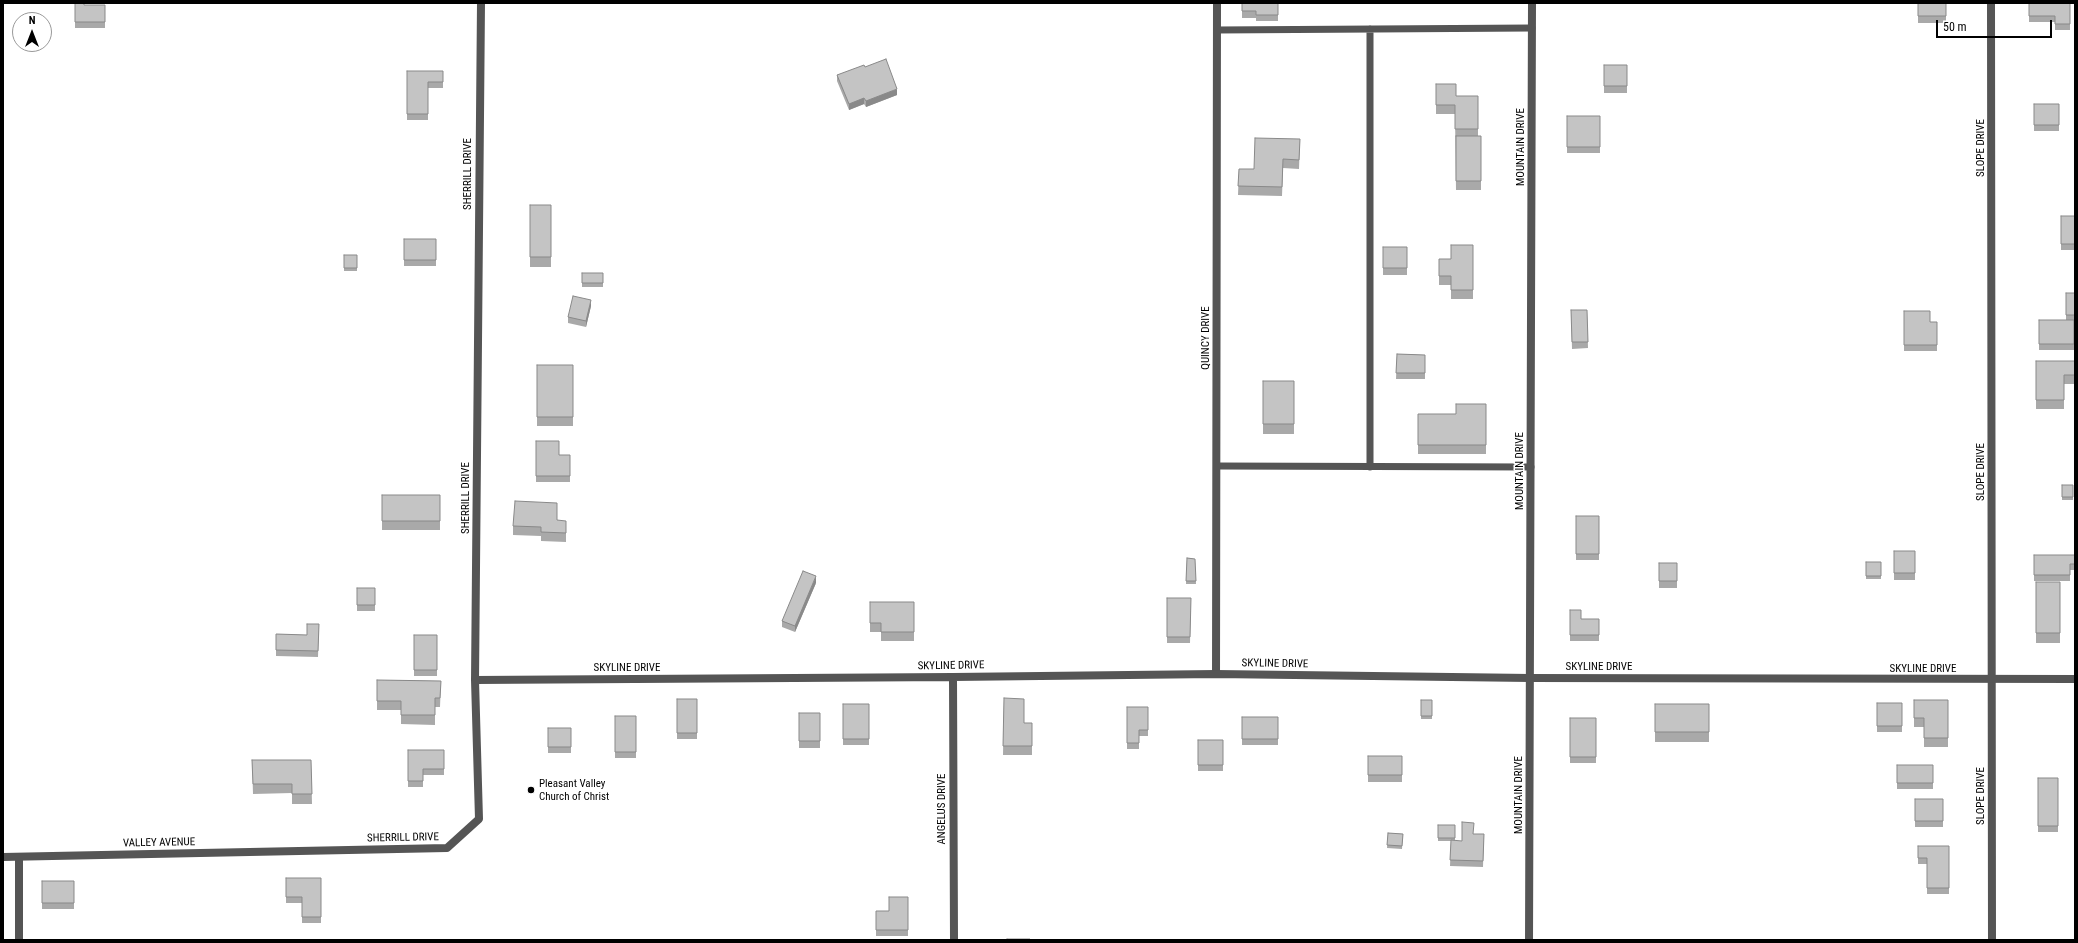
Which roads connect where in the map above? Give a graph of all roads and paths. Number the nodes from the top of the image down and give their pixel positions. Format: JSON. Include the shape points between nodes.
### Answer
{"nodes":[{"id":1,"x":481,"y":3,"type":"edge"},
{"id":2,"x":1217,"y":3,"type":"edge"},
{"id":3,"x":1532,"y":3,"type":"edge"},
{"id":4,"x":1992,"y":3,"type":"edge"},
{"id":5,"x":1532,"y":28,"type":"junction"},
{"id":6,"x":1370,"y":29,"type":"junction"},
{"id":7,"x":1217,"y":30,"type":"junction"},
{"id":8,"x":1217,"y":466,"type":"junction"},
{"id":9,"x":1370,"y":467,"type":"junction"},
{"id":10,"x":1531,"y":467,"type":"junction"},
{"id":11,"x":1216,"y":674,"type":"junction"},
{"id":12,"x":953,"y":677,"type":"junction"},
{"id":13,"x":1530,"y":678,"type":"junction"},
{"id":14,"x":2075,"y":679,"type":"edge"},
{"id":15,"x":475,"y":680,"type":"junction"},
{"id":16,"x":1992,"y":680,"type":"junction"},
{"id":17,"x":316,"y":851,"type":"joint"},
{"id":18,"x":18,"y":857,"type":"junction"},
{"id":19,"x":3,"y":858,"type":"edge"},
{"id":20,"x":19,"y":940,"type":"edge"},
{"id":21,"x":954,"y":940,"type":"edge"},
{"id":22,"x":1529,"y":940,"type":"edge"},
{"id":23,"x":1992,"y":940,"type":"edge"}],
"edges":[{"from":1,"to":15,"type":"street","name":"SHERRILL DRIVE"},
{"from":2,"to":7,"type":"street","name":"QUINCY DRIVE"},
{"from":3,"to":5,"type":"street","name":"MOUNTAIN DRIVE"},
{"from":4,"to":16,"type":"street","name":"SLOPE DRIVE"},
{"from":5,"to":6,"type":"lane"},
{"from":5,"to":10,"type":"street","name":"MOUNTAIN DRIVE"},
{"from":6,"to":7,"type":"lane"},
{"from":6,"to":9,"type":"lane"},
{"from":7,"to":8,"type":"street","name":"QUINCY DRIVE"},
{"from":8,"to":9,"type":"lane"},
{"from":8,"to":11,"type":"street","name":"QUINCY DRIVE"},
{"from":9,"to":10,"type":"lane"},
{"from":10,"to":13,"type":"street","name":"MOUNTAIN DRIVE"},
{"from":11,"to":12,"type":"street","name":"SKYLINE DRIVE"},
{"from":11,"to":13,"type":"street","name":"SKYLINE DRIVE"},
{"from":12,"to":15,"type":"street","name":"SKYLINE DRIVE"},
{"from":12,"to":21,"type":"street","name":"ANGELUS DRIVE"},
{"from":13,"to":16,"type":"street","name":"SKYLINE DRIVE"},
{"from":13,"to":22,"type":"street","name":"MOUNTAIN DRIVE"},
{"from":14,"to":16,"type":"street","name":"SKYLINE DRIVE"},
{"from":15,"to":17,"type":"street","name":"SHERRILL DRIVE","via":[[478,819],[447,848]]},
{"from":16,"to":23,"type":"street","name":"SLOPE DRIVE"},
{"from":17,"to":18,"type":"street","name":"VALLEY AVENUE"},
{"from":18,"to":19,"type":"street","name":"VALLEY AVENUE"},
{"from":18,"to":20,"type":"street"}]}
